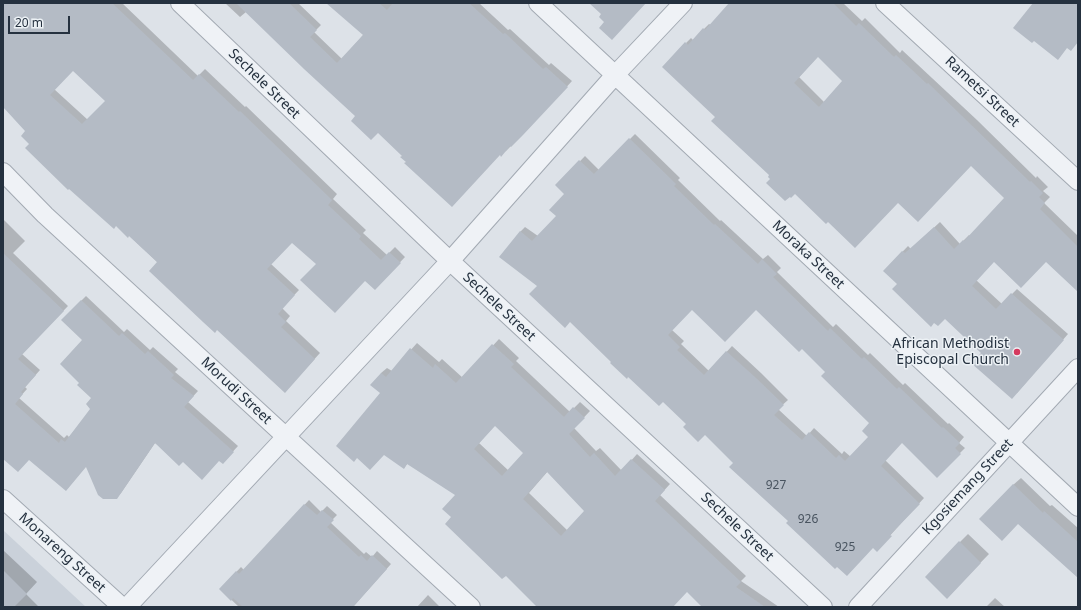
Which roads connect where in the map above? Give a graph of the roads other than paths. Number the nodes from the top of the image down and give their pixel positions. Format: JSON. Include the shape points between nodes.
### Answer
{"nodes":[{"id":1,"x":180,"y":3,"type":"edge"},
{"id":2,"x":538,"y":3,"type":"edge"},
{"id":3,"x":683,"y":3,"type":"edge"},
{"id":4,"x":885,"y":3,"type":"edge"},
{"id":5,"x":615,"y":75,"type":"junction"},
{"id":6,"x":3,"y":172,"type":"edge"},
{"id":7,"x":1078,"y":181,"type":"edge"},
{"id":8,"x":450,"y":261,"type":"junction"},
{"id":9,"x":1078,"y":368,"type":"edge"},
{"id":10,"x":285,"y":436,"type":"junction"},
{"id":11,"x":1009,"y":443,"type":"junction"},
{"id":12,"x":3,"y":499,"type":"edge"},
{"id":13,"x":1078,"y":507,"type":"edge"},
{"id":14,"x":122,"y":607,"type":"edge"},
{"id":15,"x":127,"y":607,"type":"edge"},
{"id":16,"x":471,"y":607,"type":"edge"},
{"id":17,"x":823,"y":607,"type":"edge"},
{"id":18,"x":858,"y":607,"type":"edge"}],
"edges":[{"from":1,"to":8,"type":"street","name":"Sechele Street"},
{"from":2,"to":5,"type":"street","name":"Moraka Street"},
{"from":3,"to":5,"type":"street"},
{"from":4,"to":7,"type":"street","name":"Rametsi Street"},
{"from":5,"to":8,"type":"street"},
{"from":5,"to":11,"type":"street","name":"Moraka Street"},
{"from":6,"to":10,"type":"street","name":"Morudi Street"},
{"from":8,"to":10,"type":"street"},
{"from":8,"to":17,"type":"street","name":"Sechele Street"},
{"from":9,"to":11,"type":"street","name":"Kgosiemang Street"},
{"from":10,"to":15,"type":"street"},
{"from":10,"to":16,"type":"street","name":"Morudi Street"},
{"from":11,"to":13,"type":"street","name":"Moraka Street"},
{"from":11,"to":18,"type":"street","name":"Kgosiemang Street"},
{"from":12,"to":14,"type":"street","name":"Monareng Street"}]}
